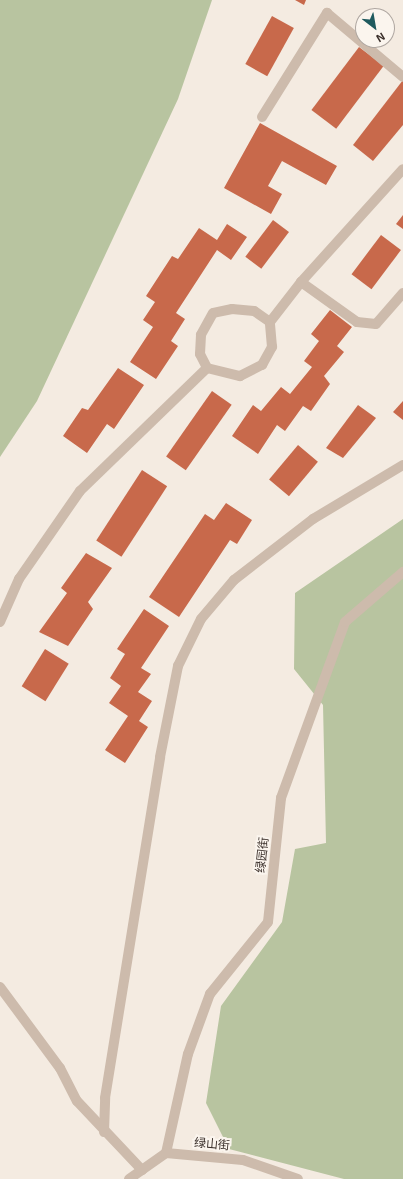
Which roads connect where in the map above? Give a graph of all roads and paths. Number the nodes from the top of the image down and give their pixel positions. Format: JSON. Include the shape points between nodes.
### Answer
{"nodes":[{"id":1,"x":403,"y":77,"type":"edge"},
{"id":2,"x":262,"y":117,"type":"dead end"},
{"id":3,"x":403,"y":169,"type":"edge"},
{"id":4,"x":301,"y":282,"type":"junction"},
{"id":5,"x":403,"y":293,"type":"edge"},
{"id":6,"x":270,"y":322,"type":"junction"},
{"id":7,"x":207,"y":368,"type":"junction"},
{"id":8,"x":403,"y":465,"type":"edge"},
{"id":9,"x":403,"y":572,"type":"edge"},
{"id":10,"x":0,"y":622,"type":"edge"},
{"id":11,"x":0,"y":987,"type":"edge"},
{"id":12,"x":104,"y":1132,"type":"junction"},
{"id":13,"x":166,"y":1153,"type":"junction"},
{"id":14,"x":142,"y":1170,"type":"junction"},
{"id":15,"x":129,"y":1179,"type":"edge"},
{"id":16,"x":298,"y":1179,"type":"edge"}],
"edges":[{"from":1,"to":2,"type":"street","via":[[327,13]]},
{"from":3,"to":4,"type":"street"},
{"from":4,"to":5,"type":"street","via":[[357,322],[376,324]]},
{"from":4,"to":6,"type":"street"},
{"from":6,"to":7,"type":"street","via":[[272,347],[262,365],[240,376]]},
{"from":6,"to":7,"type":"street","via":[[254,311],[232,309],[213,313],[201,335],[200,354]]},
{"from":7,"to":10,"type":"street","via":[[80,491],[19,579]]},
{"from":8,"to":12,"type":"street","via":[[313,519],[234,580],[201,619],[178,666],[160,757],[108,1082]]},
{"from":9,"to":13,"type":"street","name":"绿园街","via":[[345,622],[281,798],[268,922],[210,994],[188,1054]]},
{"from":11,"to":12,"type":"street","via":[[60,1068],[77,1101]]},
{"from":12,"to":14,"type":"street"},
{"from":13,"to":14,"type":"street"},
{"from":13,"to":16,"type":"street","name":"绿山街","via":[[243,1160]]},
{"from":14,"to":15,"type":"street"}]}
